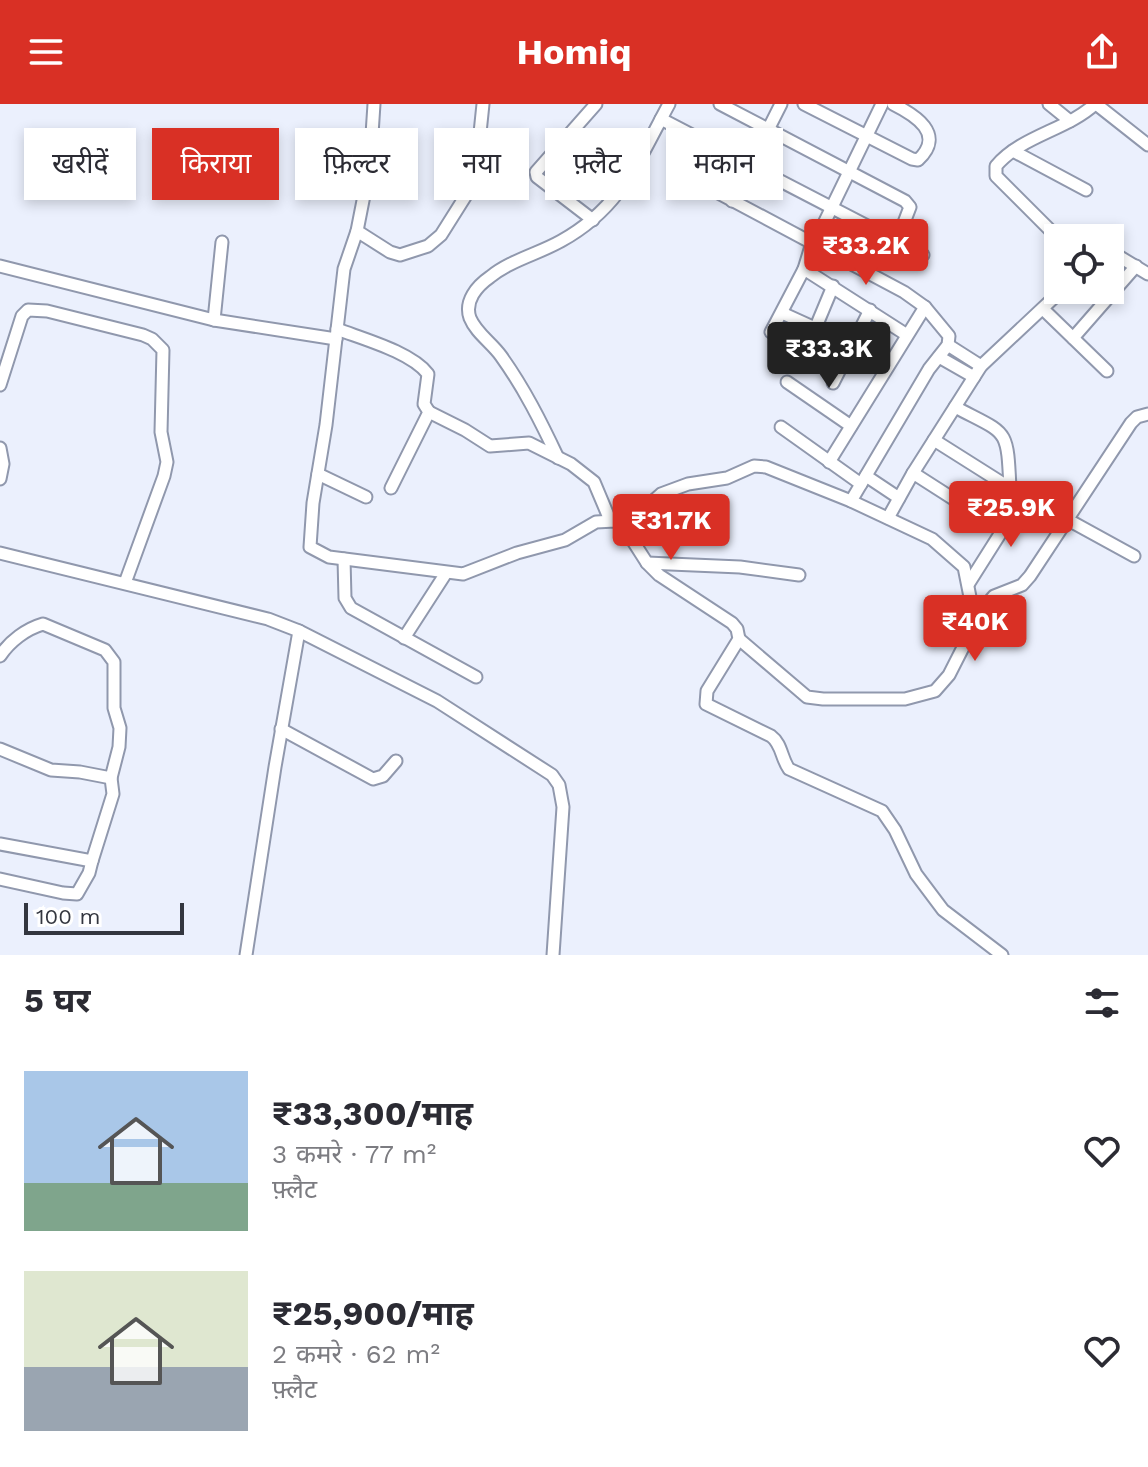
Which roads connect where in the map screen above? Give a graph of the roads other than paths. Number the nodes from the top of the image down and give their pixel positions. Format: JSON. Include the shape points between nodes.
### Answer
{"nodes":[{"id":1,"x":374,"y":104,"type":"edge"},
{"id":2,"x":483,"y":104,"type":"edge"},
{"id":3,"x":596,"y":104,"type":"edge"},
{"id":4,"x":669,"y":104,"type":"edge"},
{"id":5,"x":720,"y":104,"type":"edge"},
{"id":6,"x":781,"y":104,"type":"edge"},
{"id":7,"x":804,"y":104,"type":"edge"},
{"id":8,"x":882,"y":104,"type":"edge"},
{"id":9,"x":893,"y":104,"type":"edge"},
{"id":10,"x":1049,"y":104,"type":"edge"},
{"id":11,"x":1096,"y":104,"type":"edge"},
{"id":12,"x":661,"y":119,"type":"junction"},
{"id":13,"x":1070,"y":121,"type":"junction"},
{"id":14,"x":679,"y":128,"type":"edge"},
{"id":15,"x":767,"y":128,"type":"edge"},
{"id":16,"x":769,"y":128,"type":"edge"},
{"id":17,"x":783,"y":136,"type":"edge"},
{"id":18,"x":866,"y":136,"type":"junction"},
{"id":19,"x":1148,"y":145,"type":"edge"},
{"id":20,"x":1013,"y":151,"type":"junction"},
{"id":21,"x":850,"y":171,"type":"junction"},
{"id":22,"x":783,"y":182,"type":"edge"},
{"id":23,"x":1086,"y":190,"type":"dead end"},
{"id":24,"x":732,"y":201,"type":"edge"},
{"id":25,"x":832,"y":208,"type":"junction"},
{"id":26,"x":593,"y":220,"type":"junction"},
{"id":27,"x":1044,"y":224,"type":"edge"},
{"id":28,"x":357,"y":231,"type":"junction"},
{"id":29,"x":897,"y":241,"type":"junction"},
{"id":30,"x":222,"y":242,"type":"dead end"},
{"id":31,"x":813,"y":244,"type":"junction"},
{"id":32,"x":923,"y":255,"type":"dead end"},
{"id":33,"x":1124,"y":259,"type":"edge"},
{"id":34,"x":0,"y":266,"type":"edge"},
{"id":35,"x":1136,"y":266,"type":"junction"},
{"id":36,"x":804,"y":269,"type":"junction"},
{"id":37,"x":1148,"y":274,"type":"edge"},
{"id":38,"x":833,"y":286,"type":"junction"},
{"id":39,"x":1048,"y":304,"type":"edge"},
{"id":40,"x":925,"y":307,"type":"junction"},
{"id":41,"x":1043,"y":309,"type":"junction"},
{"id":42,"x":870,"y":310,"type":"junction"},
{"id":43,"x":782,"y":313,"type":"junction"},
{"id":44,"x":214,"y":320,"type":"junction"},
{"id":45,"x":815,"y":328,"type":"junction"},
{"id":46,"x":771,"y":332,"type":"dead end"},
{"id":47,"x":337,"y":334,"type":"junction"},
{"id":48,"x":907,"y":335,"type":"junction"},
{"id":49,"x":1073,"y":338,"type":"junction"},
{"id":50,"x":948,"y":345,"type":"junction"},
{"id":51,"x":939,"y":357,"type":"junction"},
{"id":52,"x":800,"y":365,"type":"dead end"},
{"id":53,"x":982,"y":365,"type":"junction"},
{"id":54,"x":1107,"y":371,"type":"dead end"},
{"id":55,"x":974,"y":377,"type":"junction"},
{"id":56,"x":787,"y":382,"type":"dead end"},
{"id":57,"x":833,"y":383,"type":"dead end"},
{"id":58,"x":0,"y":385,"type":"edge"},
{"id":59,"x":955,"y":407,"type":"junction"},
{"id":60,"x":429,"y":412,"type":"junction"},
{"id":61,"x":1148,"y":414,"type":"edge"},
{"id":62,"x":851,"y":426,"type":"junction"},
{"id":63,"x":781,"y":427,"type":"dead end"},
{"id":64,"x":934,"y":440,"type":"junction"},
{"id":65,"x":0,"y":448,"type":"edge"},
{"id":66,"x":558,"y":458,"type":"junction"},
{"id":67,"x":829,"y":462,"type":"junction"},
{"id":68,"x":913,"y":473,"type":"junction"},
{"id":69,"x":318,"y":474,"type":"junction"},
{"id":70,"x":0,"y":479,"type":"edge"},
{"id":71,"x":863,"y":480,"type":"junction"},
{"id":72,"x":391,"y":488,"type":"dead end"},
{"id":73,"x":1010,"y":488,"type":"junction"},
{"id":74,"x":1024,"y":496,"type":"junction"},
{"id":75,"x":366,"y":497,"type":"dead end"},
{"id":76,"x":899,"y":498,"type":"junction"},
{"id":77,"x":851,"y":501,"type":"junction"},
{"id":78,"x":888,"y":518,"type":"junction"},
{"id":79,"x":1067,"y":519,"type":"junction"},
{"id":80,"x":610,"y":520,"type":"junction"},
{"id":81,"x":624,"y":527,"type":"junction"},
{"id":82,"x":1002,"y":530,"type":"junction"},
{"id":83,"x":0,"y":553,"type":"edge"},
{"id":84,"x":1134,"y":556,"type":"dead end"},
{"id":85,"x":344,"y":559,"type":"junction"},
{"id":86,"x":647,"y":563,"type":"junction"},
{"id":87,"x":446,"y":573,"type":"junction"},
{"id":88,"x":799,"y":575,"type":"dead end"},
{"id":89,"x":125,"y":583,"type":"junction"},
{"id":90,"x":969,"y":583,"type":"junction"},
{"id":91,"x":975,"y":622,"type":"junction"},
{"id":92,"x":299,"y":631,"type":"junction"},
{"id":93,"x":404,"y":638,"type":"junction"},
{"id":94,"x":739,"y":639,"type":"junction"},
{"id":95,"x":0,"y":656,"type":"edge"},
{"id":96,"x":476,"y":677,"type":"dead end"},
{"id":97,"x":281,"y":729,"type":"junction"},
{"id":98,"x":0,"y":749,"type":"edge"},
{"id":99,"x":396,"y":761,"type":"dead end"},
{"id":100,"x":111,"y":778,"type":"junction"},
{"id":101,"x":0,"y":844,"type":"edge"},
{"id":102,"x":92,"y":861,"type":"junction"},
{"id":103,"x":0,"y":879,"type":"edge"},
{"id":104,"x":246,"y":955,"type":"edge"},
{"id":105,"x":553,"y":955,"type":"edge"},
{"id":106,"x":1002,"y":955,"type":"edge"}],
"edges":[{"from":1,"to":28,"type":"street","via":[[370,165]]},
{"from":2,"to":28,"type":"street","via":[[475,181],[441,235],[428,246],[400,255]]},
{"from":3,"to":26,"type":"street","via":[[536,172]]},
{"from":4,"to":12,"type":"street"},
{"from":5,"to":15,"type":"street"},
{"from":6,"to":16,"type":"street"},
{"from":7,"to":18,"type":"street"},
{"from":8,"to":18,"type":"street"},
{"from":9,"to":18,"type":"street","via":[[926,127],[929,139],[922,158],[912,159]]},
{"from":10,"to":13,"type":"street"},
{"from":11,"to":13,"type":"street"},
{"from":11,"to":19,"type":"street"},
{"from":12,"to":14,"type":"street"},
{"from":12,"to":26,"type":"street","via":[[628,179]]},
{"from":13,"to":20,"type":"street"},
{"from":17,"to":21,"type":"street"},
{"from":18,"to":21,"type":"street"},
{"from":20,"to":23,"type":"street"},
{"from":20,"to":27,"type":"street","via":[[996,166],[996,176]]},
{"from":21,"to":25,"type":"street"},
{"from":21,"to":29,"type":"street","via":[[909,204],[910,214]]},
{"from":22,"to":25,"type":"street"},
{"from":24,"to":31,"type":"street"},
{"from":25,"to":29,"type":"street"},
{"from":25,"to":31,"type":"street"},
{"from":26,"to":66,"type":"street","via":[[490,276],[469,304],[475,327],[524,391]]},
{"from":28,"to":47,"type":"street","via":[[344,269]]},
{"from":29,"to":32,"type":"street"},
{"from":30,"to":44,"type":"street"},
{"from":31,"to":36,"type":"street"},
{"from":31,"to":40,"type":"street"},
{"from":33,"to":35,"type":"street"},
{"from":34,"to":44,"type":"street"},
{"from":35,"to":37,"type":"street"},
{"from":35,"to":49,"type":"street"},
{"from":36,"to":38,"type":"street"},
{"from":36,"to":43,"type":"street"},
{"from":38,"to":42,"type":"street"},
{"from":38,"to":45,"type":"street"},
{"from":39,"to":41,"type":"street"},
{"from":40,"to":48,"type":"street"},
{"from":40,"to":50,"type":"street","via":[[949,336]]},
{"from":41,"to":49,"type":"street"},
{"from":41,"to":53,"type":"street"},
{"from":42,"to":48,"type":"street"},
{"from":42,"to":57,"type":"street"},
{"from":43,"to":45,"type":"street"},
{"from":43,"to":46,"type":"street"},
{"from":44,"to":47,"type":"street"},
{"from":45,"to":52,"type":"street"},
{"from":47,"to":60,"type":"street","via":[[382,345],[426,370],[424,404]]},
{"from":47,"to":69,"type":"street"},
{"from":48,"to":62,"type":"street"},
{"from":49,"to":54,"type":"street"},
{"from":50,"to":51,"type":"street"},
{"from":50,"to":53,"type":"street"},
{"from":51,"to":55,"type":"street"},
{"from":51,"to":71,"type":"street"},
{"from":53,"to":55,"type":"street"},
{"from":55,"to":59,"type":"street"},
{"from":56,"to":62,"type":"street"},
{"from":58,"to":89,"type":"street","via":[[28,310],[143,335],[163,350],[161,432],[167,462]]},
{"from":59,"to":64,"type":"street"},
{"from":59,"to":73,"type":"street","via":[[1004,436]]},
{"from":60,"to":66,"type":"street","via":[[490,446],[529,443]]},
{"from":60,"to":72,"type":"street"},
{"from":61,"to":79,"type":"street","via":[[1131,423]]},
{"from":62,"to":67,"type":"street"},
{"from":63,"to":67,"type":"street"},
{"from":64,"to":68,"type":"street"},
{"from":64,"to":73,"type":"street"},
{"from":65,"to":70,"type":"street"},
{"from":66,"to":80,"type":"street","via":[[588,475]]},
{"from":67,"to":71,"type":"street"},
{"from":68,"to":76,"type":"street"},
{"from":68,"to":82,"type":"street"},
{"from":69,"to":75,"type":"street"},
{"from":69,"to":85,"type":"street","via":[[310,547]]},
{"from":71,"to":76,"type":"street"},
{"from":71,"to":77,"type":"street"},
{"from":73,"to":74,"type":"street"},
{"from":74,"to":79,"type":"street"},
{"from":74,"to":82,"type":"street"},
{"from":76,"to":78,"type":"street"},
{"from":77,"to":78,"type":"street"},
{"from":77,"to":81,"type":"street","via":[[754,466],[661,494]]},
{"from":78,"to":90,"type":"street","via":[[959,559]]},
{"from":79,"to":84,"type":"street"},
{"from":79,"to":91,"type":"street","via":[[1026,581],[994,596]]},
{"from":80,"to":81,"type":"street"},
{"from":80,"to":87,"type":"street","via":[[472,572]]},
{"from":81,"to":86,"type":"street"},
{"from":82,"to":90,"type":"street"},
{"from":83,"to":89,"type":"street"},
{"from":85,"to":87,"type":"street"},
{"from":85,"to":93,"type":"street","via":[[348,604]]},
{"from":86,"to":88,"type":"street"},
{"from":86,"to":94,"type":"street","via":[[691,599],[732,623]]},
{"from":87,"to":93,"type":"street"},
{"from":89,"to":92,"type":"street"},
{"from":90,"to":91,"type":"street"},
{"from":91,"to":94,"type":"street","via":[[941,685],[905,699],[807,697]]},
{"from":92,"to":97,"type":"street"},
{"from":92,"to":105,"type":"street","via":[[437,701],[552,775],[563,807]]},
{"from":93,"to":96,"type":"street"},
{"from":94,"to":106,"type":"street","via":[[707,691],[706,704],[771,736],[789,769],[882,811],[916,874],[943,910]]},
{"from":95,"to":100,"type":"street","via":[[43,624],[105,650],[114,662],[114,708],[120,728]]},
{"from":97,"to":99,"type":"street","via":[[373,779],[380,779]]},
{"from":97,"to":104,"type":"street"},
{"from":98,"to":100,"type":"street","via":[[51,770]]},
{"from":100,"to":102,"type":"street","via":[[113,794]]},
{"from":101,"to":102,"type":"street"},
{"from":102,"to":103,"type":"street","via":[[77,894]]}]}
